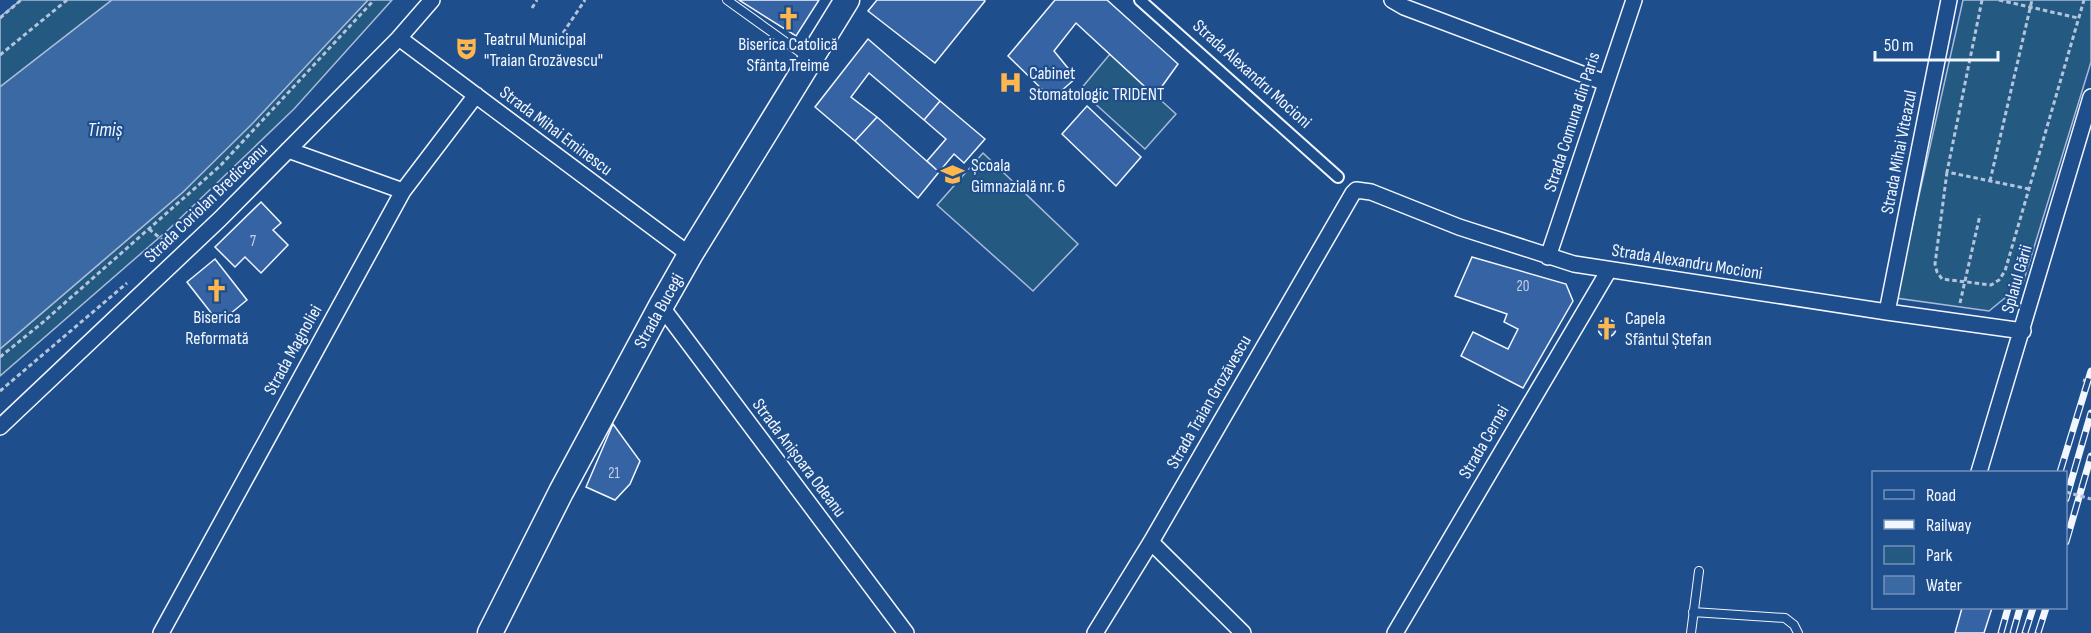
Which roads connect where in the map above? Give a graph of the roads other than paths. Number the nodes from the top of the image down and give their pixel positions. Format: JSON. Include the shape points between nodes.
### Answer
{"nodes":[{"id":1,"x":432,"y":0,"type":"edge"},
{"id":2,"x":727,"y":0,"type":"edge"},
{"id":3,"x":847,"y":0,"type":"edge"},
{"id":4,"x":1140,"y":0,"type":"edge"},
{"id":5,"x":1392,"y":0,"type":"edge"},
{"id":6,"x":1634,"y":0,"type":"edge"},
{"id":7,"x":1949,"y":0,"type":"edge"},
{"id":8,"x":399,"y":38,"type":"junction"},
{"id":9,"x":810,"y":59,"type":"junction"},
{"id":10,"x":1606,"y":83,"type":"junction"},
{"id":11,"x":476,"y":95,"type":"junction"},
{"id":12,"x":2091,"y":97,"type":"edge"},
{"id":13,"x":288,"y":150,"type":"junction"},
{"id":14,"x":1338,"y":177,"type":"dead end"},
{"id":15,"x":1356,"y":190,"type":"joint"},
{"id":16,"x":403,"y":191,"type":"junction"},
{"id":17,"x":690,"y":255,"type":"junction"},
{"id":18,"x":1548,"y":257,"type":"junction"},
{"id":19,"x":1609,"y":270,"type":"junction"},
{"id":20,"x":661,"y":306,"type":"junction"},
{"id":21,"x":1887,"y":312,"type":"junction"},
{"id":22,"x":2023,"y":331,"type":"junction"},
{"id":23,"x":0,"y":427,"type":"edge"},
{"id":24,"x":1979,"y":471,"type":"edge"},
{"id":25,"x":1151,"y":542,"type":"junction"},
{"id":26,"x":1699,"y":571,"type":"dead end"},
{"id":27,"x":1694,"y":612,"type":"junction"},
{"id":28,"x":161,"y":633,"type":"edge"},
{"id":29,"x":490,"y":633,"type":"edge"},
{"id":30,"x":906,"y":633,"type":"edge"},
{"id":31,"x":1095,"y":633,"type":"edge"},
{"id":32,"x":1243,"y":633,"type":"edge"},
{"id":33,"x":1395,"y":633,"type":"edge"},
{"id":34,"x":1691,"y":633,"type":"edge"},
{"id":35,"x":1798,"y":633,"type":"edge"}],
"edges":[{"from":1,"to":8,"type":"street","name":"Strada Coriolan Brediceanu"},
{"from":2,"to":9,"type":"lane"},
{"from":3,"to":9,"type":"main road","name":"Strada Bucegi"},
{"from":4,"to":14,"type":"street","name":"Strada Alexandru Mocioni"},
{"from":5,"to":10,"type":"street"},
{"from":6,"to":10,"type":"street","name":"Strada Comuna din Paris"},
{"from":7,"to":21,"type":"street","name":"Strada Mihai Viteazul"},
{"from":8,"to":11,"type":"street","name":"Strada Mihai Eminescu"},
{"from":8,"to":13,"type":"street","name":"Strada Coriolan Brediceanu"},
{"from":9,"to":17,"type":"main road","name":"Strada Bucegi"},
{"from":10,"to":18,"type":"street","name":"Strada Comuna din Paris"},
{"from":11,"to":16,"type":"street","name":"Strada Magnoliei"},
{"from":11,"to":17,"type":"street","name":"Strada Mihai Eminescu"},
{"from":12,"to":22,"type":"street","name":"Splaiul Gării"},
{"from":13,"to":16,"type":"street"},
{"from":13,"to":23,"type":"street","name":"Strada Coriolan Brediceanu"},
{"from":15,"to":18,"type":"street","name":"Strada Alexandru Mocioni","via":[[1371,192]]},
{"from":15,"to":25,"type":"street","name":"Strada Traian Grozăvescu"},
{"from":16,"to":28,"type":"street","name":"Strada Magnoliei"},
{"from":17,"to":20,"type":"main road","name":"Strada Bucegi"},
{"from":18,"to":19,"type":"street","name":"Strada Alexandru Mocioni"},
{"from":19,"to":21,"type":"street","name":"Strada Alexandru Mocioni"},
{"from":19,"to":33,"type":"street","name":"Strada Cernei"},
{"from":20,"to":29,"type":"main road","name":"Strada Bucegi"},
{"from":20,"to":30,"type":"street","name":"Strada Anișoara Odeanu"},
{"from":21,"to":22,"type":"street","name":"Strada Alexandru Mocioni"},
{"from":22,"to":24,"type":"street","name":"Splaiul Gării"},
{"from":25,"to":31,"type":"street","name":"Strada Traian Grozăvescu"},
{"from":25,"to":32,"type":"street"},
{"from":26,"to":27,"type":"lane"},
{"from":27,"to":34,"type":"lane"},
{"from":27,"to":35,"type":"lane","via":[[1785,618]]}]}
